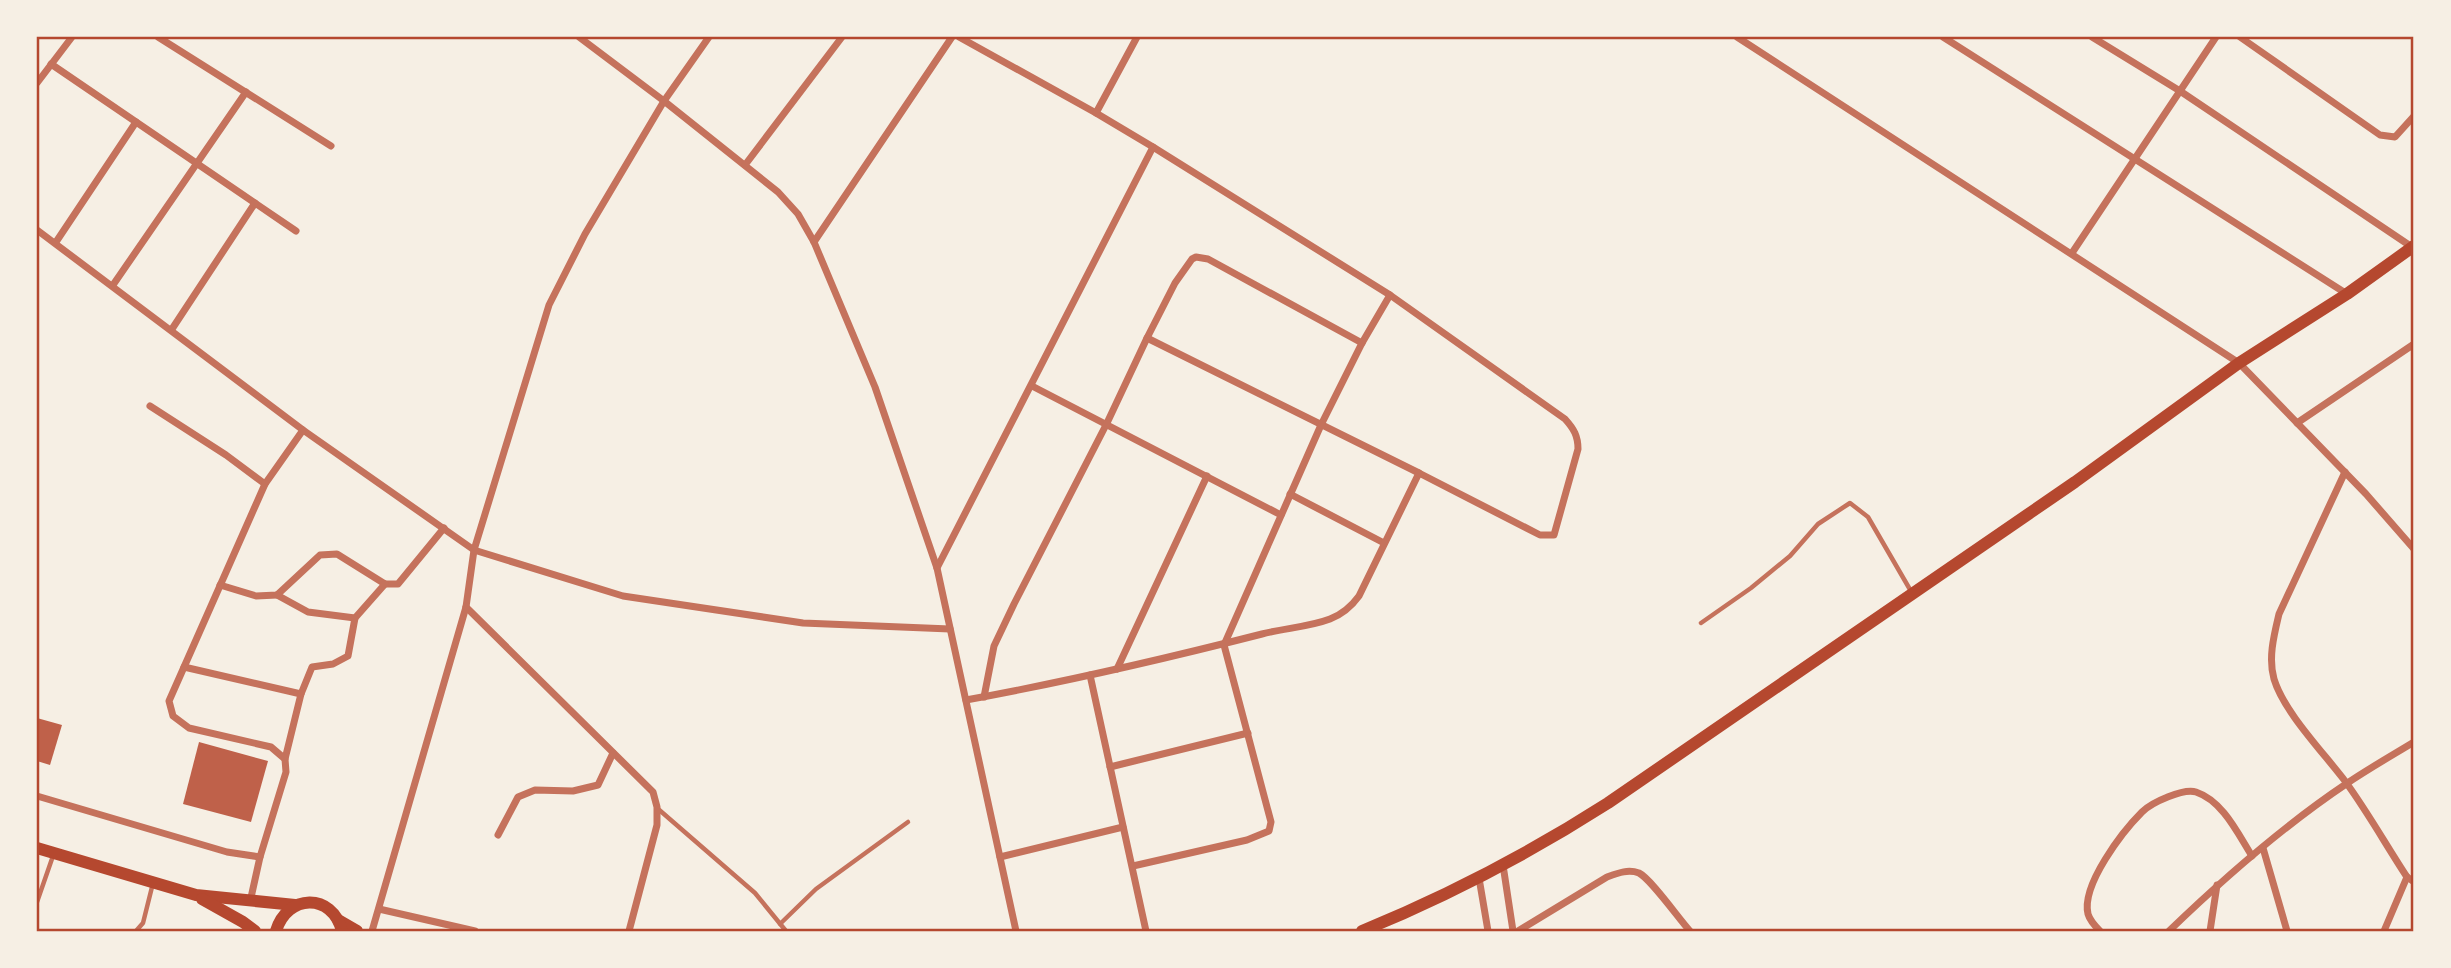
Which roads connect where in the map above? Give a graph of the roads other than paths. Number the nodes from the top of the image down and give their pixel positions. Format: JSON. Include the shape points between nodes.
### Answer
{"nodes":[{"id":1,"x":72,"y":37,"type":"edge"},
{"id":2,"x":158,"y":37,"type":"edge"},
{"id":3,"x":579,"y":37,"type":"edge"},
{"id":4,"x":709,"y":37,"type":"edge"},
{"id":5,"x":842,"y":37,"type":"edge"},
{"id":6,"x":952,"y":37,"type":"edge"},
{"id":7,"x":959,"y":37,"type":"edge"},
{"id":8,"x":1137,"y":37,"type":"edge"},
{"id":9,"x":1737,"y":37,"type":"edge"},
{"id":10,"x":1943,"y":37,"type":"edge"},
{"id":11,"x":2092,"y":37,"type":"edge"},
{"id":12,"x":2216,"y":37,"type":"edge"},
{"id":13,"x":2240,"y":37,"type":"edge"},
{"id":14,"x":51,"y":64,"type":"junction"},
{"id":15,"x":37,"y":83,"type":"edge"},
{"id":16,"x":2180,"y":91,"type":"junction"},
{"id":17,"x":246,"y":92,"type":"junction"},
{"id":18,"x":664,"y":101,"type":"junction"},
{"id":19,"x":1096,"y":113,"type":"junction"},
{"id":20,"x":2414,"y":116,"type":"edge"},
{"id":21,"x":136,"y":122,"type":"junction"},
{"id":22,"x":331,"y":146,"type":"dead end"},
{"id":23,"x":1153,"y":147,"type":"junction"},
{"id":24,"x":2136,"y":159,"type":"junction"},
{"id":25,"x":197,"y":164,"type":"junction"},
{"id":26,"x":746,"y":165,"type":"junction"},
{"id":27,"x":255,"y":203,"type":"junction"},
{"id":28,"x":37,"y":230,"type":"edge"},
{"id":29,"x":296,"y":231,"type":"dead end"},
{"id":30,"x":56,"y":242,"type":"junction"},
{"id":31,"x":814,"y":242,"type":"junction"},
{"id":32,"x":2413,"y":247,"type":"edge"},
{"id":33,"x":2072,"y":253,"type":"junction"},
{"id":34,"x":113,"y":285,"type":"junction"},
{"id":35,"x":2347,"y":294,"type":"junction"},
{"id":36,"x":1390,"y":295,"type":"junction"},
{"id":37,"x":172,"y":329,"type":"junction"},
{"id":38,"x":1147,"y":338,"type":"junction"},
{"id":39,"x":1362,"y":344,"type":"junction"},
{"id":40,"x":2414,"y":344,"type":"edge"},
{"id":41,"x":2239,"y":363,"type":"junction"},
{"id":42,"x":1032,"y":386,"type":"junction"},
{"id":43,"x":150,"y":406,"type":"dead end"},
{"id":44,"x":1107,"y":423,"type":"junction"},
{"id":45,"x":2297,"y":423,"type":"junction"},
{"id":46,"x":1321,"y":425,"type":"junction"},
{"id":47,"x":303,"y":430,"type":"junction"},
{"id":48,"x":2345,"y":472,"type":"junction"},
{"id":49,"x":1419,"y":473,"type":"junction"},
{"id":50,"x":1207,"y":476,"type":"junction"},
{"id":51,"x":265,"y":484,"type":"junction"},
{"id":52,"x":1290,"y":494,"type":"junction"},
{"id":53,"x":1281,"y":515,"type":"junction"},
{"id":54,"x":444,"y":528,"type":"junction"},
{"id":55,"x":1384,"y":543,"type":"junction"},
{"id":56,"x":2414,"y":549,"type":"edge"},
{"id":57,"x":474,"y":550,"type":"junction"},
{"id":58,"x":937,"y":568,"type":"junction"},
{"id":59,"x":385,"y":584,"type":"junction"},
{"id":60,"x":220,"y":585,"type":"junction"},
{"id":61,"x":1912,"y":594,"type":"junction"},
{"id":62,"x":277,"y":595,"type":"junction"},
{"id":63,"x":466,"y":607,"type":"junction"},
{"id":64,"x":355,"y":618,"type":"junction"},
{"id":65,"x":1701,"y":623,"type":"dead end"},
{"id":66,"x":950,"y":629,"type":"junction"},
{"id":67,"x":1224,"y":645,"type":"junction"},
{"id":68,"x":184,"y":667,"type":"junction"},
{"id":69,"x":1117,"y":668,"type":"junction"},
{"id":70,"x":1090,"y":675,"type":"junction"},
{"id":71,"x":301,"y":694,"type":"junction"},
{"id":72,"x":984,"y":696,"type":"junction"},
{"id":73,"x":965,"y":700,"type":"junction"},
{"id":74,"x":1248,"y":733,"type":"junction"},
{"id":75,"x":2414,"y":742,"type":"edge"},
{"id":76,"x":613,"y":753,"type":"junction"},
{"id":77,"x":285,"y":759,"type":"junction"},
{"id":78,"x":1110,"y":767,"type":"junction"},
{"id":79,"x":2346,"y":783,"type":"junction"},
{"id":80,"x":37,"y":796,"type":"edge"},
{"id":81,"x":657,"y":807,"type":"junction"},
{"id":82,"x":908,"y":822,"type":"dead end"},
{"id":83,"x":1123,"y":827,"type":"junction"},
{"id":84,"x":498,"y":835,"type":"dead end"},
{"id":85,"x":37,"y":848,"type":"edge"},
{"id":86,"x":2263,"y":848,"type":"junction"},
{"id":87,"x":54,"y":853,"type":"junction"},
{"id":88,"x":2252,"y":856,"type":"junction"},
{"id":89,"x":260,"y":857,"type":"junction"},
{"id":90,"x":1000,"y":857,"type":"junction"},
{"id":91,"x":1503,"y":865,"type":"junction"},
{"id":92,"x":1133,"y":866,"type":"junction"},
{"id":93,"x":2407,"y":877,"type":"junction"},
{"id":94,"x":1479,"y":878,"type":"junction"},
{"id":95,"x":153,"y":882,"type":"junction"},
{"id":96,"x":2414,"y":882,"type":"edge"},
{"id":97,"x":2217,"y":884,"type":"junction"},
{"id":98,"x":196,"y":895,"type":"junction"},
{"id":99,"x":37,"y":902,"type":"edge"},
{"id":100,"x":250,"y":902,"type":"junction"},
{"id":101,"x":295,"y":905,"type":"junction"},
{"id":102,"x":379,"y":909,"type":"junction"},
{"id":103,"x":780,"y":924,"type":"junction"},
{"id":104,"x":340,"y":926,"type":"edge"},
{"id":105,"x":136,"y":931,"type":"edge"},
{"id":106,"x":255,"y":931,"type":"edge"},
{"id":107,"x":276,"y":931,"type":"edge"},
{"id":108,"x":357,"y":931,"type":"edge"},
{"id":109,"x":372,"y":931,"type":"edge"},
{"id":110,"x":475,"y":931,"type":"edge"},
{"id":111,"x":629,"y":931,"type":"edge"},
{"id":112,"x":786,"y":931,"type":"edge"},
{"id":113,"x":1016,"y":931,"type":"edge"},
{"id":114,"x":1146,"y":931,"type":"edge"},
{"id":115,"x":1362,"y":931,"type":"edge"},
{"id":116,"x":1488,"y":931,"type":"edge"},
{"id":117,"x":1515,"y":931,"type":"edge"},
{"id":118,"x":1690,"y":931,"type":"edge"},
{"id":119,"x":2100,"y":931,"type":"edge"},
{"id":120,"x":2169,"y":931,"type":"edge"},
{"id":121,"x":2210,"y":931,"type":"edge"},
{"id":122,"x":2287,"y":931,"type":"edge"},
{"id":123,"x":2384,"y":931,"type":"edge"}],
"edges":[{"from":1,"to":14,"type":"street"},
{"from":2,"to":17,"type":"street"},
{"from":3,"to":18,"type":"street"},
{"from":4,"to":18,"type":"street"},
{"from":5,"to":26,"type":"street"},
{"from":6,"to":31,"type":"street"},
{"from":7,"to":19,"type":"street"},
{"from":8,"to":19,"type":"street"},
{"from":9,"to":33,"type":"street"},
{"from":10,"to":24,"type":"street"},
{"from":11,"to":16,"type":"street"},
{"from":12,"to":16,"type":"street"},
{"from":13,"to":20,"type":"street","via":[[2380,135],[2395,137]]},
{"from":14,"to":15,"type":"street"},
{"from":14,"to":21,"type":"street"},
{"from":16,"to":24,"type":"street"},
{"from":16,"to":32,"type":"street"},
{"from":17,"to":22,"type":"street"},
{"from":17,"to":25,"type":"street"},
{"from":18,"to":26,"type":"street"},
{"from":18,"to":57,"type":"street","via":[[585,234],[549,305]]},
{"from":19,"to":23,"type":"street"},
{"from":21,"to":25,"type":"street"},
{"from":21,"to":30,"type":"street"},
{"from":23,"to":36,"type":"street"},
{"from":23,"to":42,"type":"street"},
{"from":24,"to":33,"type":"street"},
{"from":24,"to":35,"type":"street"},
{"from":25,"to":27,"type":"street"},
{"from":25,"to":34,"type":"street"},
{"from":26,"to":31,"type":"street","via":[[798,214]]},
{"from":27,"to":29,"type":"street"},
{"from":27,"to":37,"type":"street"},
{"from":28,"to":30,"type":"street"},
{"from":30,"to":34,"type":"street"},
{"from":31,"to":58,"type":"street","via":[[875,387]]},
{"from":32,"to":35,"type":"main road"},
{"from":33,"to":41,"type":"street"},
{"from":34,"to":37,"type":"street"},
{"from":35,"to":41,"type":"main road"},
{"from":36,"to":39,"type":"street"},
{"from":36,"to":49,"type":"street","via":[[1565,419],[1578,440],[1557,532],[1549,537]]},
{"from":37,"to":47,"type":"street"},
{"from":38,"to":39,"type":"street","via":[[1183,271],[1196,257],[1208,259]]},
{"from":38,"to":44,"type":"street"},
{"from":38,"to":46,"type":"street"},
{"from":39,"to":46,"type":"street"},
{"from":40,"to":45,"type":"street"},
{"from":41,"to":45,"type":"street"},
{"from":41,"to":61,"type":"main road"},
{"from":42,"to":44,"type":"street"},
{"from":42,"to":58,"type":"street"},
{"from":43,"to":51,"type":"street"},
{"from":44,"to":50,"type":"street"},
{"from":44,"to":72,"type":"street","via":[[994,646]]},
{"from":45,"to":48,"type":"street"},
{"from":46,"to":49,"type":"street"},
{"from":46,"to":52,"type":"street"},
{"from":47,"to":51,"type":"street"},
{"from":47,"to":54,"type":"street"},
{"from":48,"to":56,"type":"street"},
{"from":48,"to":79,"type":"street","via":[[2279,614],[2271,659],[2274,679],[2287,706]]},
{"from":49,"to":55,"type":"street"},
{"from":50,"to":53,"type":"street"},
{"from":50,"to":69,"type":"street"},
{"from":51,"to":60,"type":"street"},
{"from":52,"to":53,"type":"street"},
{"from":52,"to":55,"type":"street"},
{"from":53,"to":67,"type":"street"},
{"from":54,"to":57,"type":"street"},
{"from":54,"to":59,"type":"street","via":[[398,584]]},
{"from":55,"to":67,"type":"street","via":[[1351,607],[1316,623]]},
{"from":57,"to":63,"type":"street"},
{"from":57,"to":66,"type":"street","via":[[623,596],[803,623]]},
{"from":58,"to":66,"type":"street"},
{"from":59,"to":62,"type":"street","via":[[337,554],[320,555]]},
{"from":59,"to":64,"type":"street"},
{"from":60,"to":62,"type":"street","via":[[257,596]]},
{"from":60,"to":68,"type":"street"},
{"from":61,"to":65,"type":"lane","via":[[1868,517],[1850,503],[1818,524],[1790,556],[1751,588]]},
{"from":61,"to":91,"type":"main road","via":[[1608,803]]},
{"from":62,"to":64,"type":"street","via":[[308,611]]},
{"from":63,"to":76,"type":"street"},
{"from":63,"to":102,"type":"street"},
{"from":64,"to":71,"type":"street","via":[[348,656],[312,667]]},
{"from":66,"to":73,"type":"street"},
{"from":67,"to":69,"type":"street"},
{"from":67,"to":74,"type":"street"},
{"from":68,"to":71,"type":"street"},
{"from":68,"to":77,"type":"street","via":[[169,701],[173,716],[189,728],[271,747]]},
{"from":69,"to":70,"type":"street"},
{"from":70,"to":72,"type":"street"},
{"from":70,"to":78,"type":"street"},
{"from":71,"to":77,"type":"street"},
{"from":72,"to":73,"type":"street"},
{"from":73,"to":90,"type":"street"},
{"from":74,"to":78,"type":"street"},
{"from":74,"to":92,"type":"street","via":[[1271,822],[1269,831]]},
{"from":75,"to":79,"type":"street"},
{"from":76,"to":81,"type":"street","via":[[653,792]]},
{"from":76,"to":84,"type":"street","via":[[598,785],[573,791],[535,790],[518,797]]},
{"from":77,"to":89,"type":"street","via":[[286,772]]},
{"from":78,"to":83,"type":"street"},
{"from":79,"to":86,"type":"street"},
{"from":79,"to":93,"type":"street"},
{"from":80,"to":89,"type":"street","via":[[227,852]]},
{"from":81,"to":103,"type":"lane","via":[[755,893]]},
{"from":81,"to":111,"type":"street","via":[[657,825]]},
{"from":82,"to":103,"type":"lane","via":[[816,889]]},
{"from":83,"to":90,"type":"street"},
{"from":83,"to":92,"type":"street"},
{"from":85,"to":87,"type":"main road"},
{"from":86,"to":88,"type":"street"},
{"from":86,"to":122,"type":"street"},
{"from":87,"to":95,"type":"main road"},
{"from":87,"to":99,"type":"lane"},
{"from":88,"to":97,"type":"street"},
{"from":88,"to":119,"type":"street","via":[[2220,809],[2204,795],[2176,793],[2144,809],[2098,868],[2087,911]]},
{"from":89,"to":100,"type":"street"},
{"from":90,"to":113,"type":"street"},
{"from":91,"to":94,"type":"main road"},
{"from":91,"to":117,"type":"street"},
{"from":92,"to":114,"type":"street"},
{"from":93,"to":96,"type":"street"},
{"from":93,"to":123,"type":"street"},
{"from":94,"to":115,"type":"main road"},
{"from":94,"to":116,"type":"street"},
{"from":95,"to":98,"type":"main road"},
{"from":95,"to":105,"type":"lane","via":[[143,923]]},
{"from":97,"to":120,"type":"street"},
{"from":97,"to":121,"type":"street"},
{"from":98,"to":100,"type":"main road"},
{"from":98,"to":106,"type":"main road"},
{"from":100,"to":101,"type":"main road"},
{"from":101,"to":104,"type":"main road","via":[[324,906]]},
{"from":101,"to":107,"type":"main road","via":[[279,920]]},
{"from":102,"to":109,"type":"street"},
{"from":102,"to":110,"type":"street"},
{"from":103,"to":112,"type":"lane"},
{"from":104,"to":108,"type":"main road"},
{"from":117,"to":118,"type":"street","via":[[1607,877],[1629,871],[1647,878]]}]}
